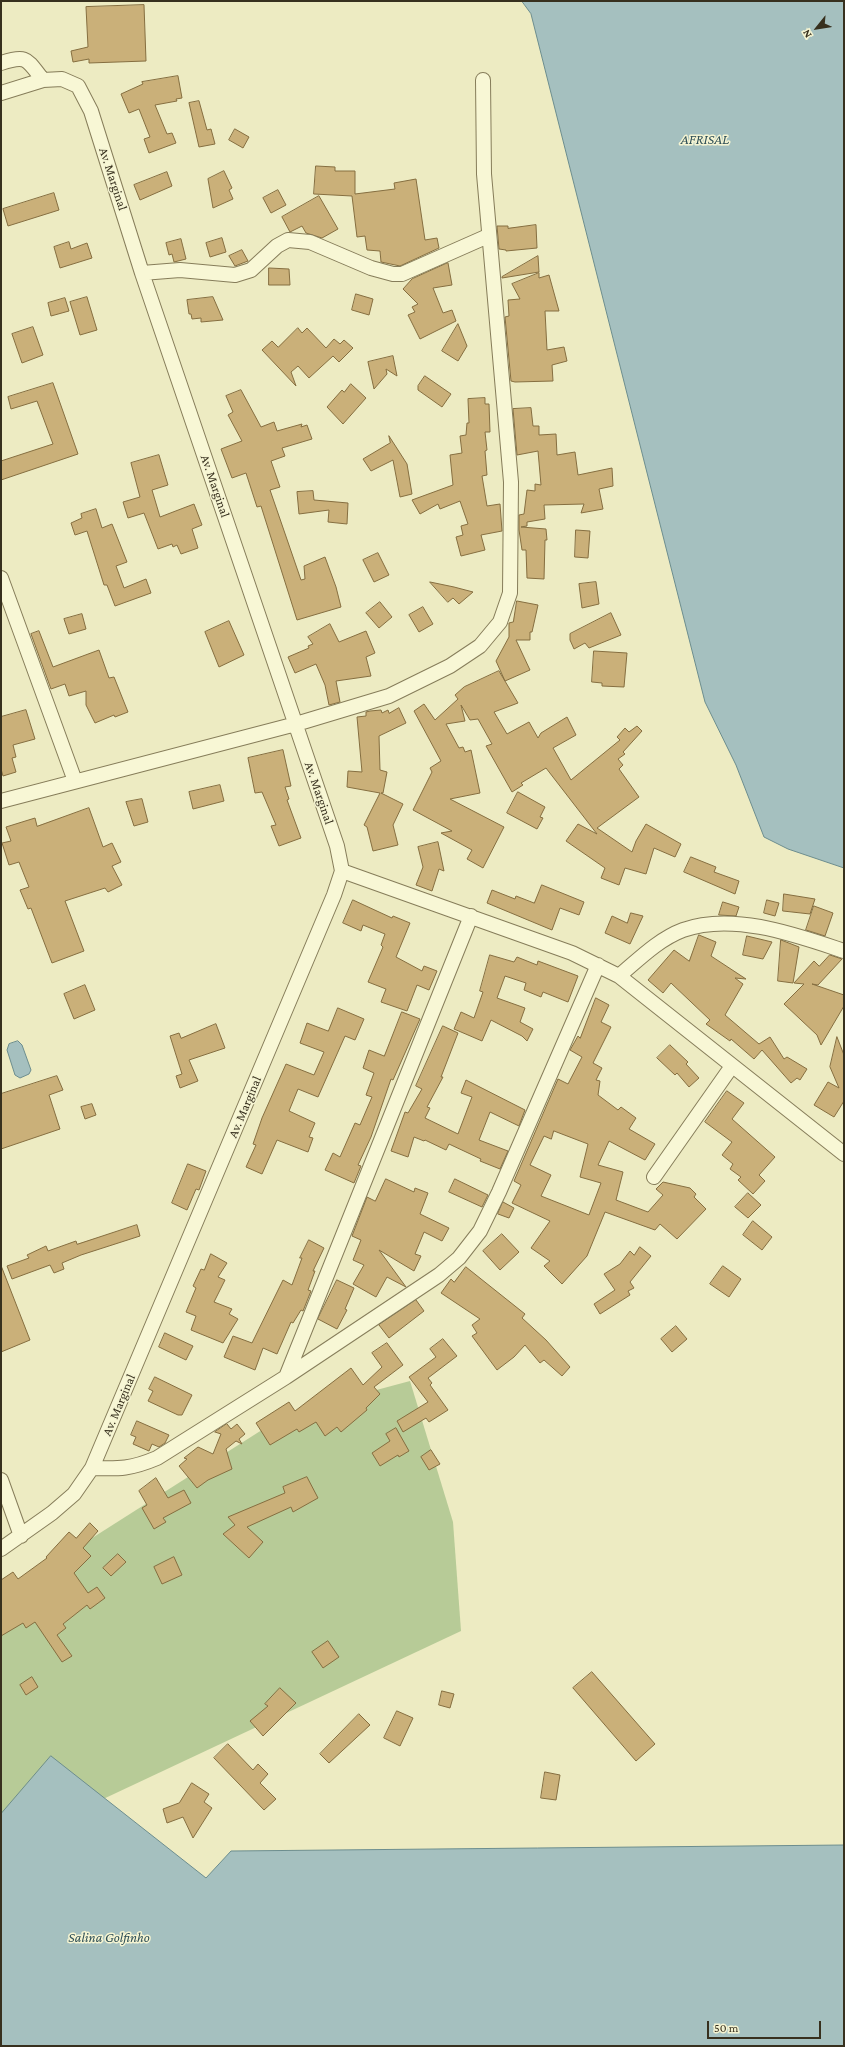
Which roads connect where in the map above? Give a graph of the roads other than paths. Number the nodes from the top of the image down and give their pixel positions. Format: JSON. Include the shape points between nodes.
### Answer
{"nodes":[{"id":1,"x":1,"y":63,"type":"edge"},
{"id":2,"x":43,"y":80,"type":"junction"},
{"id":3,"x":483,"y":80,"type":"dead end"},
{"id":4,"x":1,"y":93,"type":"edge"},
{"id":5,"x":488,"y":236,"type":"junction"},
{"id":6,"x":142,"y":272,"type":"junction"},
{"id":7,"x":1,"y":578,"type":"edge"},
{"id":8,"x":296,"y":724,"type":"junction"},
{"id":9,"x":75,"y":782,"type":"junction"},
{"id":10,"x":1,"y":801,"type":"edge"},
{"id":11,"x":342,"y":871,"type":"junction"},
{"id":12,"x":471,"y":916,"type":"junction"},
{"id":13,"x":844,"y":951,"type":"edge"},
{"id":14,"x":598,"y":965,"type":"junction"},
{"id":15,"x":619,"y":976,"type":"junction"},
{"id":16,"x":732,"y":1066,"type":"junction"},
{"id":17,"x":844,"y":1154,"type":"edge"},
{"id":18,"x":654,"y":1177,"type":"dead end"},
{"id":19,"x":286,"y":1377,"type":"junction"},
{"id":20,"x":92,"y":1468,"type":"junction"},
{"id":21,"x":1,"y":1480,"type":"edge"},
{"id":22,"x":21,"y":1536,"type":"junction"},
{"id":23,"x":1,"y":1549,"type":"edge"}],
"edges":[{"from":1,"to":2,"type":"street","via":[[17,57],[22,58],[28,61]]},
{"from":2,"to":4,"type":"street","name":"Av. Marginal"},
{"from":2,"to":6,"type":"street","name":"Av. Marginal","via":[[62,79],[78,86],[91,111]]},
{"from":3,"to":5,"type":"street","via":[[484,174]]},
{"from":5,"to":6,"type":"street","via":[[402,274],[371,268],[310,242],[288,240],[277,246],[251,270],[235,275],[180,270]]},
{"from":5,"to":8,"type":"street","via":[[511,482],[510,593],[500,622],[480,646],[424,680],[390,696]]},
{"from":6,"to":8,"type":"street","name":"Av. Marginal"},
{"from":7,"to":9,"type":"street"},
{"from":8,"to":9,"type":"street"},
{"from":8,"to":11,"type":"street","name":"Av. Marginal","via":[[337,846]]},
{"from":9,"to":10,"type":"street"},
{"from":11,"to":12,"type":"street"},
{"from":11,"to":20,"type":"street","name":"Av. Marginal"},
{"from":12,"to":14,"type":"street"},
{"from":12,"to":19,"type":"street"},
{"from":13,"to":15,"type":"street","via":[[761,927],[714,923],[683,930],[658,944]]},
{"from":14,"to":15,"type":"street"},
{"from":14,"to":19,"type":"street","via":[[480,1231],[459,1258],[439,1275]]},
{"from":15,"to":16,"type":"street"},
{"from":16,"to":17,"type":"street"},
{"from":16,"to":18,"type":"street"},
{"from":19,"to":20,"type":"street","via":[[157,1458],[122,1469]]},
{"from":20,"to":22,"type":"street","name":"Av. Marginal","via":[[74,1494]]},
{"from":21,"to":22,"type":"street"},
{"from":22,"to":23,"type":"street","name":"Av. Marginal"}]}
